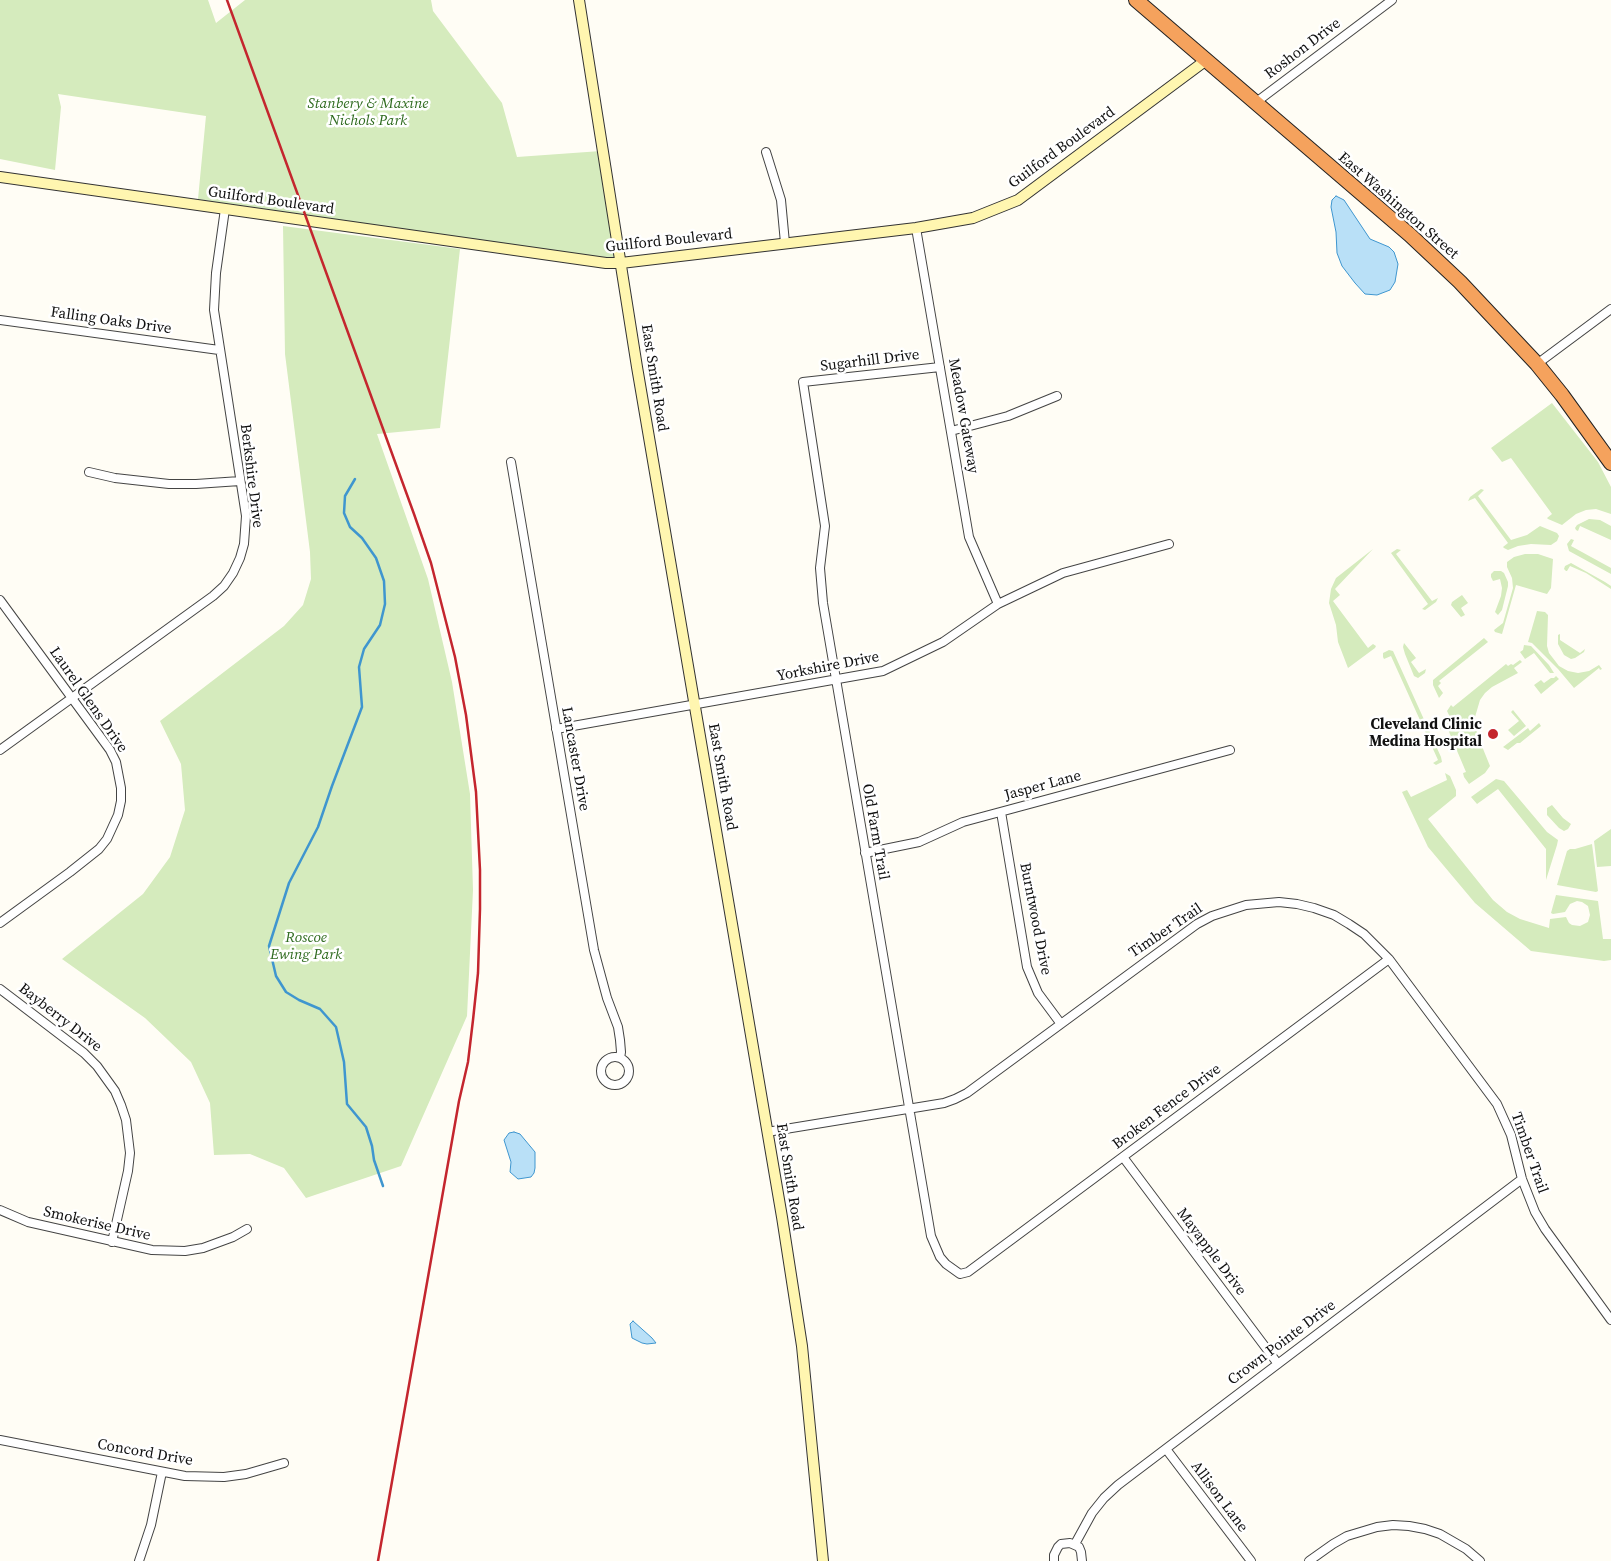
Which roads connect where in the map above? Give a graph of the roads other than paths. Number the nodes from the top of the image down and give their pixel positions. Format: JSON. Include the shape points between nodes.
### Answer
{"nodes":[{"id":1,"x":579,"y":0,"type":"edge"},
{"id":2,"x":1136,"y":0,"type":"edge"},
{"id":3,"x":1392,"y":0,"type":"edge"},
{"id":4,"x":1205,"y":61,"type":"junction"},
{"id":5,"x":1254,"y":103,"type":"junction"},
{"id":6,"x":766,"y":152,"type":"dead end"},
{"id":7,"x":0,"y":177,"type":"edge"},
{"id":8,"x":225,"y":209,"type":"junction"},
{"id":9,"x":916,"y":228,"type":"junction"},
{"id":10,"x":785,"y":244,"type":"junction"},
{"id":11,"x":621,"y":262,"type":"junction"},
{"id":12,"x":1611,"y":309,"type":"edge"},
{"id":13,"x":0,"y":320,"type":"edge"},
{"id":14,"x":219,"y":350,"type":"junction"},
{"id":15,"x":1537,"y":364,"type":"junction"},
{"id":16,"x":940,"y":367,"type":"junction"},
{"id":17,"x":803,"y":382,"type":"joint"},
{"id":18,"x":1057,"y":396,"type":"dead end"},
{"id":19,"x":951,"y":431,"type":"junction"},
{"id":20,"x":511,"y":462,"type":"dead end"},
{"id":21,"x":1611,"y":463,"type":"edge"},
{"id":22,"x":89,"y":472,"type":"dead end"},
{"id":23,"x":240,"y":481,"type":"junction"},
{"id":24,"x":1169,"y":544,"type":"dead end"},
{"id":25,"x":0,"y":600,"type":"edge"},
{"id":26,"x":998,"y":604,"type":"junction"},
{"id":27,"x":836,"y":680,"type":"junction"},
{"id":28,"x":72,"y":698,"type":"junction"},
{"id":29,"x":694,"y":705,"type":"junction"},
{"id":30,"x":556,"y":729,"type":"junction"},
{"id":31,"x":0,"y":750,"type":"edge"},
{"id":32,"x":1230,"y":750,"type":"dead end"},
{"id":33,"x":1001,"y":812,"type":"junction"},
{"id":34,"x":865,"y":853,"type":"junction"},
{"id":35,"x":0,"y":923,"type":"edge"},
{"id":36,"x":1389,"y":959,"type":"junction"},
{"id":37,"x":0,"y":989,"type":"edge"},
{"id":38,"x":1061,"y":1024,"type":"junction"},
{"id":39,"x":620,"y":1058,"type":"dead end"},
{"id":40,"x":909,"y":1109,"type":"junction"},
{"id":41,"x":767,"y":1132,"type":"junction"},
{"id":42,"x":1123,"y":1157,"type":"junction"},
{"id":43,"x":1522,"y":1178,"type":"junction"},
{"id":44,"x":0,"y":1210,"type":"edge"},
{"id":45,"x":247,"y":1229,"type":"dead end"},
{"id":46,"x":112,"y":1242,"type":"junction"},
{"id":47,"x":960,"y":1274,"type":"joint"},
{"id":48,"x":1611,"y":1320,"type":"edge"},
{"id":49,"x":1278,"y":1364,"type":"junction"},
{"id":50,"x":0,"y":1440,"type":"edge"},
{"id":51,"x":1166,"y":1448,"type":"junction"},
{"id":52,"x":284,"y":1463,"type":"dead end"},
{"id":53,"x":162,"y":1472,"type":"junction"},
{"id":54,"x":1074,"y":1544,"type":"junction"},
{"id":55,"x":139,"y":1561,"type":"edge"},
{"id":56,"x":823,"y":1561,"type":"edge"},
{"id":57,"x":1054,"y":1561,"type":"edge"},
{"id":58,"x":1082,"y":1561,"type":"edge"},
{"id":59,"x":1251,"y":1561,"type":"edge"},
{"id":60,"x":1309,"y":1561,"type":"edge"},
{"id":61,"x":1480,"y":1561,"type":"edge"}],
"edges":[{"from":1,"to":11,"type":"street","name":"East Smith Road"},
{"from":2,"to":4,"type":"highway","name":"East Washington Street"},
{"from":3,"to":5,"type":"street","name":"Roshon Drive"},
{"from":4,"to":5,"type":"highway","name":"East Washington Street"},
{"from":4,"to":9,"type":"street","name":"Guilford Boulevard","via":[[1018,200],[973,218]]},
{"from":5,"to":15,"type":"highway","name":"East Washington Street","via":[[1410,235],[1460,282]]},
{"from":6,"to":10,"type":"street","via":[[781,200]]},
{"from":7,"to":8,"type":"street","name":"Guilford Boulevard"},
{"from":8,"to":11,"type":"street","name":"Guilford Boulevard","via":[[596,262]]},
{"from":8,"to":14,"type":"street","name":"Berkshire Drive","via":[[214,291]]},
{"from":9,"to":10,"type":"street","name":"Guilford Boulevard"},
{"from":9,"to":16,"type":"street","name":"Meadow Gateway"},
{"from":10,"to":11,"type":"street","name":"Guilford Boulevard"},
{"from":11,"to":29,"type":"street","name":"East Smith Road"},
{"from":12,"to":15,"type":"street"},
{"from":13,"to":14,"type":"street","name":"Falling Oaks Drive"},
{"from":14,"to":23,"type":"street","name":"Berkshire Drive"},
{"from":15,"to":21,"type":"highway","name":"East Washington Street"},
{"from":16,"to":17,"type":"street","name":"Sugarhill Drive"},
{"from":16,"to":19,"type":"street","name":"Meadow Gateway"},
{"from":17,"to":27,"type":"street","name":"Old Farm Trail","via":[[825,526],[820,568]]},
{"from":18,"to":19,"type":"street","via":[[1008,416]]},
{"from":19,"to":26,"type":"street","name":"Meadow Gateway","via":[[969,537]]},
{"from":20,"to":30,"type":"street","name":"Lancaster Drive"},
{"from":22,"to":23,"type":"street","via":[[169,484]]},
{"from":23,"to":28,"type":"street","name":"Berkshire Drive","via":[[246,516],[244,544],[224,586]]},
{"from":24,"to":26,"type":"street","name":"Yorkshire Drive","via":[[1063,573]]},
{"from":25,"to":28,"type":"street","name":"Laurel Glens Drive"},
{"from":26,"to":27,"type":"street","name":"Yorkshire Drive","via":[[943,642],[883,672]]},
{"from":27,"to":29,"type":"street","name":"Yorkshire Drive"},
{"from":27,"to":34,"type":"street","name":"Old Farm Trail"},
{"from":28,"to":31,"type":"street","name":"Berkshire Drive"},
{"from":28,"to":35,"type":"street","name":"Laurel Glens Drive","via":[[116,762],[121,788],[118,815],[107,839],[92,856]]},
{"from":29,"to":30,"type":"street","name":"Yorkshire Drive"},
{"from":29,"to":41,"type":"street","name":"East Smith Road"},
{"from":30,"to":39,"type":"street","name":"Lancaster Drive","via":[[594,950],[618,1027]]},
{"from":32,"to":33,"type":"street","name":"Jasper Lane"},
{"from":33,"to":34,"type":"street","name":"Jasper Lane","via":[[963,822],[919,842]]},
{"from":33,"to":38,"type":"street","name":"Burntwood Drive","via":[[1027,967],[1038,992]]},
{"from":34,"to":40,"type":"street","name":"Old Farm Trail"},
{"from":36,"to":38,"type":"street","name":"Timber Trail","via":[[1364,934],[1314,908],[1279,902],[1246,905],[1197,924]]},
{"from":36,"to":42,"type":"street","name":"Broken Fence Drive"},
{"from":36,"to":43,"type":"street","name":"Timber Trail","via":[[1497,1104],[1512,1135]]},
{"from":37,"to":46,"type":"street","name":"Bayberry Drive","via":[[84,1053],[115,1091],[126,1120],[130,1153]]},
{"from":38,"to":40,"type":"street","name":"Timber Trail","via":[[967,1093],[944,1103]]},
{"from":40,"to":41,"type":"street","name":"Timber Trail"},
{"from":40,"to":47,"type":"street","name":"Old Farm Trail","via":[[931,1236],[940,1257]]},
{"from":41,"to":56,"type":"street","name":"East Smith Road","via":[[802,1346]]},
{"from":42,"to":47,"type":"street","name":"Broken Fence Drive","via":[[968,1272]]},
{"from":42,"to":49,"type":"street","name":"Mayapple Drive"},
{"from":43,"to":48,"type":"street","name":"Timber Trail","via":[[1545,1229]]},
{"from":43,"to":49,"type":"street","name":"Crown Pointe Drive"},
{"from":44,"to":46,"type":"street","name":"Smokerise Drive","via":[[28,1222]]},
{"from":45,"to":46,"type":"street","name":"Smokerise Drive","via":[[218,1243],[185,1251],[152,1250]]},
{"from":49,"to":51,"type":"street","name":"Crown Pointe Drive"},
{"from":50,"to":53,"type":"street","name":"Concord Drive"},
{"from":51,"to":54,"type":"street","name":"Crown Pointe Drive","via":[[1104,1498]]},
{"from":51,"to":59,"type":"street","name":"Allison Lane"},
{"from":52,"to":53,"type":"street","name":"Concord Drive","via":[[224,1477]]},
{"from":53,"to":55,"type":"street","via":[[151,1525]]},
{"from":54,"to":57,"type":"street","via":[[1058,1547]]},
{"from":54,"to":58,"type":"street","via":[[1082,1552]]},
{"from":60,"to":61,"type":"street","via":[[1347,1536],[1393,1525],[1417,1527],[1440,1534]]}]}
